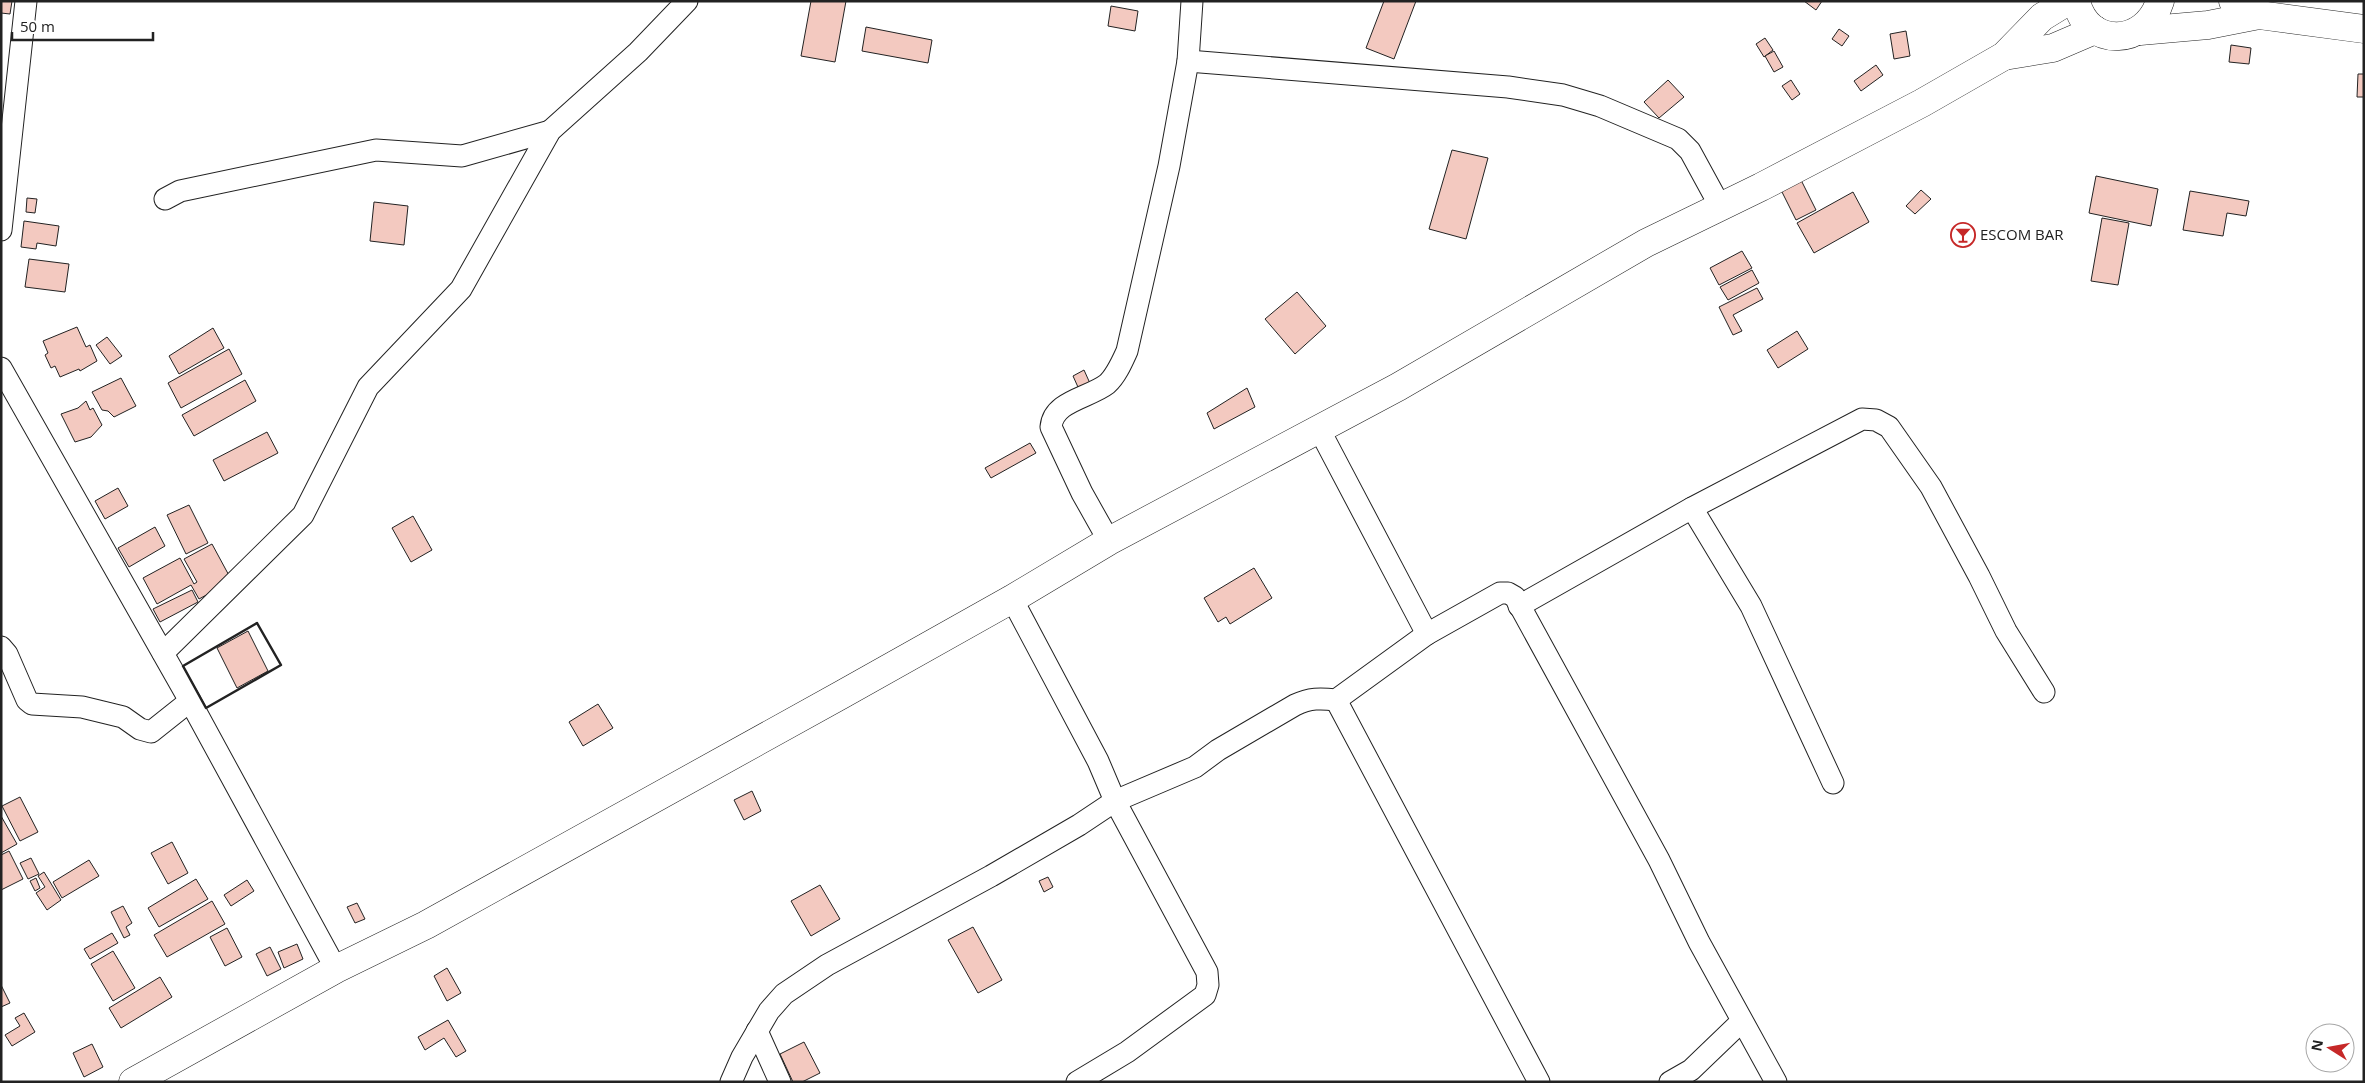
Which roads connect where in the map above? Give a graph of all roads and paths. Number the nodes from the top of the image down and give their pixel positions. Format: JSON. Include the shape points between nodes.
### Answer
{"nodes":[{"id":1,"x":26,"y":1,"type":"edge"},
{"id":2,"x":687,"y":1,"type":"edge"},
{"id":3,"x":1192,"y":1,"type":"edge"},
{"id":4,"x":2068,"y":1,"type":"edge"},
{"id":5,"x":2076,"y":1,"type":"edge"},
{"id":6,"x":2160,"y":1,"type":"edge"},
{"id":7,"x":2233,"y":1,"type":"edge"},
{"id":8,"x":2259,"y":15,"type":"junction"},
{"id":9,"x":2364,"y":29,"type":"edge"},
{"id":10,"x":2095,"y":30,"type":"junction"},
{"id":11,"x":2140,"y":31,"type":"junction"},
{"id":12,"x":2004,"y":56,"type":"junction"},
{"id":13,"x":1188,"y":61,"type":"junction"},
{"id":14,"x":550,"y":131,"type":"junction"},
{"id":15,"x":164,"y":199,"type":"dead end"},
{"id":16,"x":1720,"y":206,"type":"junction"},
{"id":17,"x":1,"y":230,"type":"edge"},
{"id":18,"x":1,"y":368,"type":"edge"},
{"id":19,"x":1319,"y":429,"type":"junction"},
{"id":20,"x":1692,"y":508,"type":"junction"},
{"id":21,"x":1109,"y":541,"type":"junction"},
{"id":22,"x":1012,"y":599,"type":"junction"},
{"id":23,"x":1519,"y":606,"type":"junction"},
{"id":24,"x":1427,"y":634,"type":"junction"},
{"id":25,"x":1,"y":647,"type":"edge"},
{"id":26,"x":163,"y":653,"type":"junction"},
{"id":27,"x":2044,"y":692,"type":"dead end"},
{"id":28,"x":1336,"y":700,"type":"junction"},
{"id":29,"x":190,"y":702,"type":"junction"},
{"id":30,"x":1832,"y":783,"type":"dead end"},
{"id":31,"x":1115,"y":801,"type":"junction"},
{"id":32,"x":336,"y":969,"type":"junction"},
{"id":33,"x":1741,"y":1022,"type":"junction"},
{"id":34,"x":757,"y":1031,"type":"junction"},
{"id":35,"x":133,"y":1082,"type":"edge"},
{"id":36,"x":731,"y":1082,"type":"edge"},
{"id":37,"x":780,"y":1082,"type":"edge"},
{"id":38,"x":1077,"y":1082,"type":"edge"},
{"id":39,"x":1539,"y":1082,"type":"edge"},
{"id":40,"x":1670,"y":1082,"type":"edge"},
{"id":41,"x":1776,"y":1082,"type":"edge"}],
"edges":[{"from":1,"to":17,"type":"street"},
{"from":2,"to":14,"type":"street","via":[[638,52]]},
{"from":3,"to":13,"type":"street"},
{"from":4,"to":12,"type":"highway","via":[[2042,17]]},
{"from":5,"to":10,"type":"highway","via":[[2085,22]]},
{"from":6,"to":11,"type":"highway","via":[[2150,23]]},
{"from":7,"to":8,"type":"highway"},
{"from":8,"to":9,"type":"highway"},
{"from":8,"to":11,"type":"highway","via":[[2208,25]]},
{"from":10,"to":11,"type":"highway","via":[[2117,37]]},
{"from":10,"to":12,"type":"highway","via":[[2053,48]]},
{"from":12,"to":16,"type":"highway","via":[[1922,103]]},
{"from":13,"to":16,"type":"street","via":[[1563,95],[1600,106],[1678,139],[1690,151]]},
{"from":13,"to":21,"type":"street","via":[[1169,166],[1127,351],[1107,384],[1058,410],[1052,417],[1051,427]]},
{"from":14,"to":15,"type":"street","via":[[462,156],[376,150],[180,191]]},
{"from":14,"to":26,"type":"street","via":[[461,289],[368,387],[303,515]]},
{"from":16,"to":19,"type":"highway","via":[[1646,244]]},
{"from":18,"to":26,"type":"street"},
{"from":19,"to":21,"type":"highway"},
{"from":19,"to":24,"type":"street"},
{"from":20,"to":23,"type":"street"},
{"from":20,"to":27,"type":"street","via":[[1862,419],[1876,420],[1889,427],[1931,487],[2006,631]]},
{"from":20,"to":30,"type":"street","via":[[1751,606]]},
{"from":21,"to":22,"type":"highway"},
{"from":22,"to":31,"type":"street","via":[[1098,761]]},
{"from":22,"to":32,"type":"highway","via":[[426,925]]},
{"from":23,"to":24,"type":"street","via":[[1514,597],[1500,593]]},
{"from":23,"to":33,"type":"street","via":[[1659,860]]},
{"from":24,"to":28,"type":"street"},
{"from":25,"to":29,"type":"street","via":[[32,704],[82,707],[123,717],[140,729],[151,732]]},
{"from":26,"to":29,"type":"street"},
{"from":28,"to":31,"type":"street","via":[[1307,699],[1218,750],[1195,767]]},
{"from":28,"to":39,"type":"street"},
{"from":29,"to":32,"type":"street"},
{"from":31,"to":34,"type":"street","via":[[991,876],[828,965],[784,994]]},
{"from":31,"to":38,"type":"street","via":[[1207,972],[1208,985],[1205,995],[1127,1052]]},
{"from":32,"to":35,"type":"highway"},
{"from":33,"to":40,"type":"street","via":[[1691,1070]]},
{"from":33,"to":41,"type":"street"},
{"from":34,"to":36,"type":"street"},
{"from":34,"to":37,"type":"street"}]}
